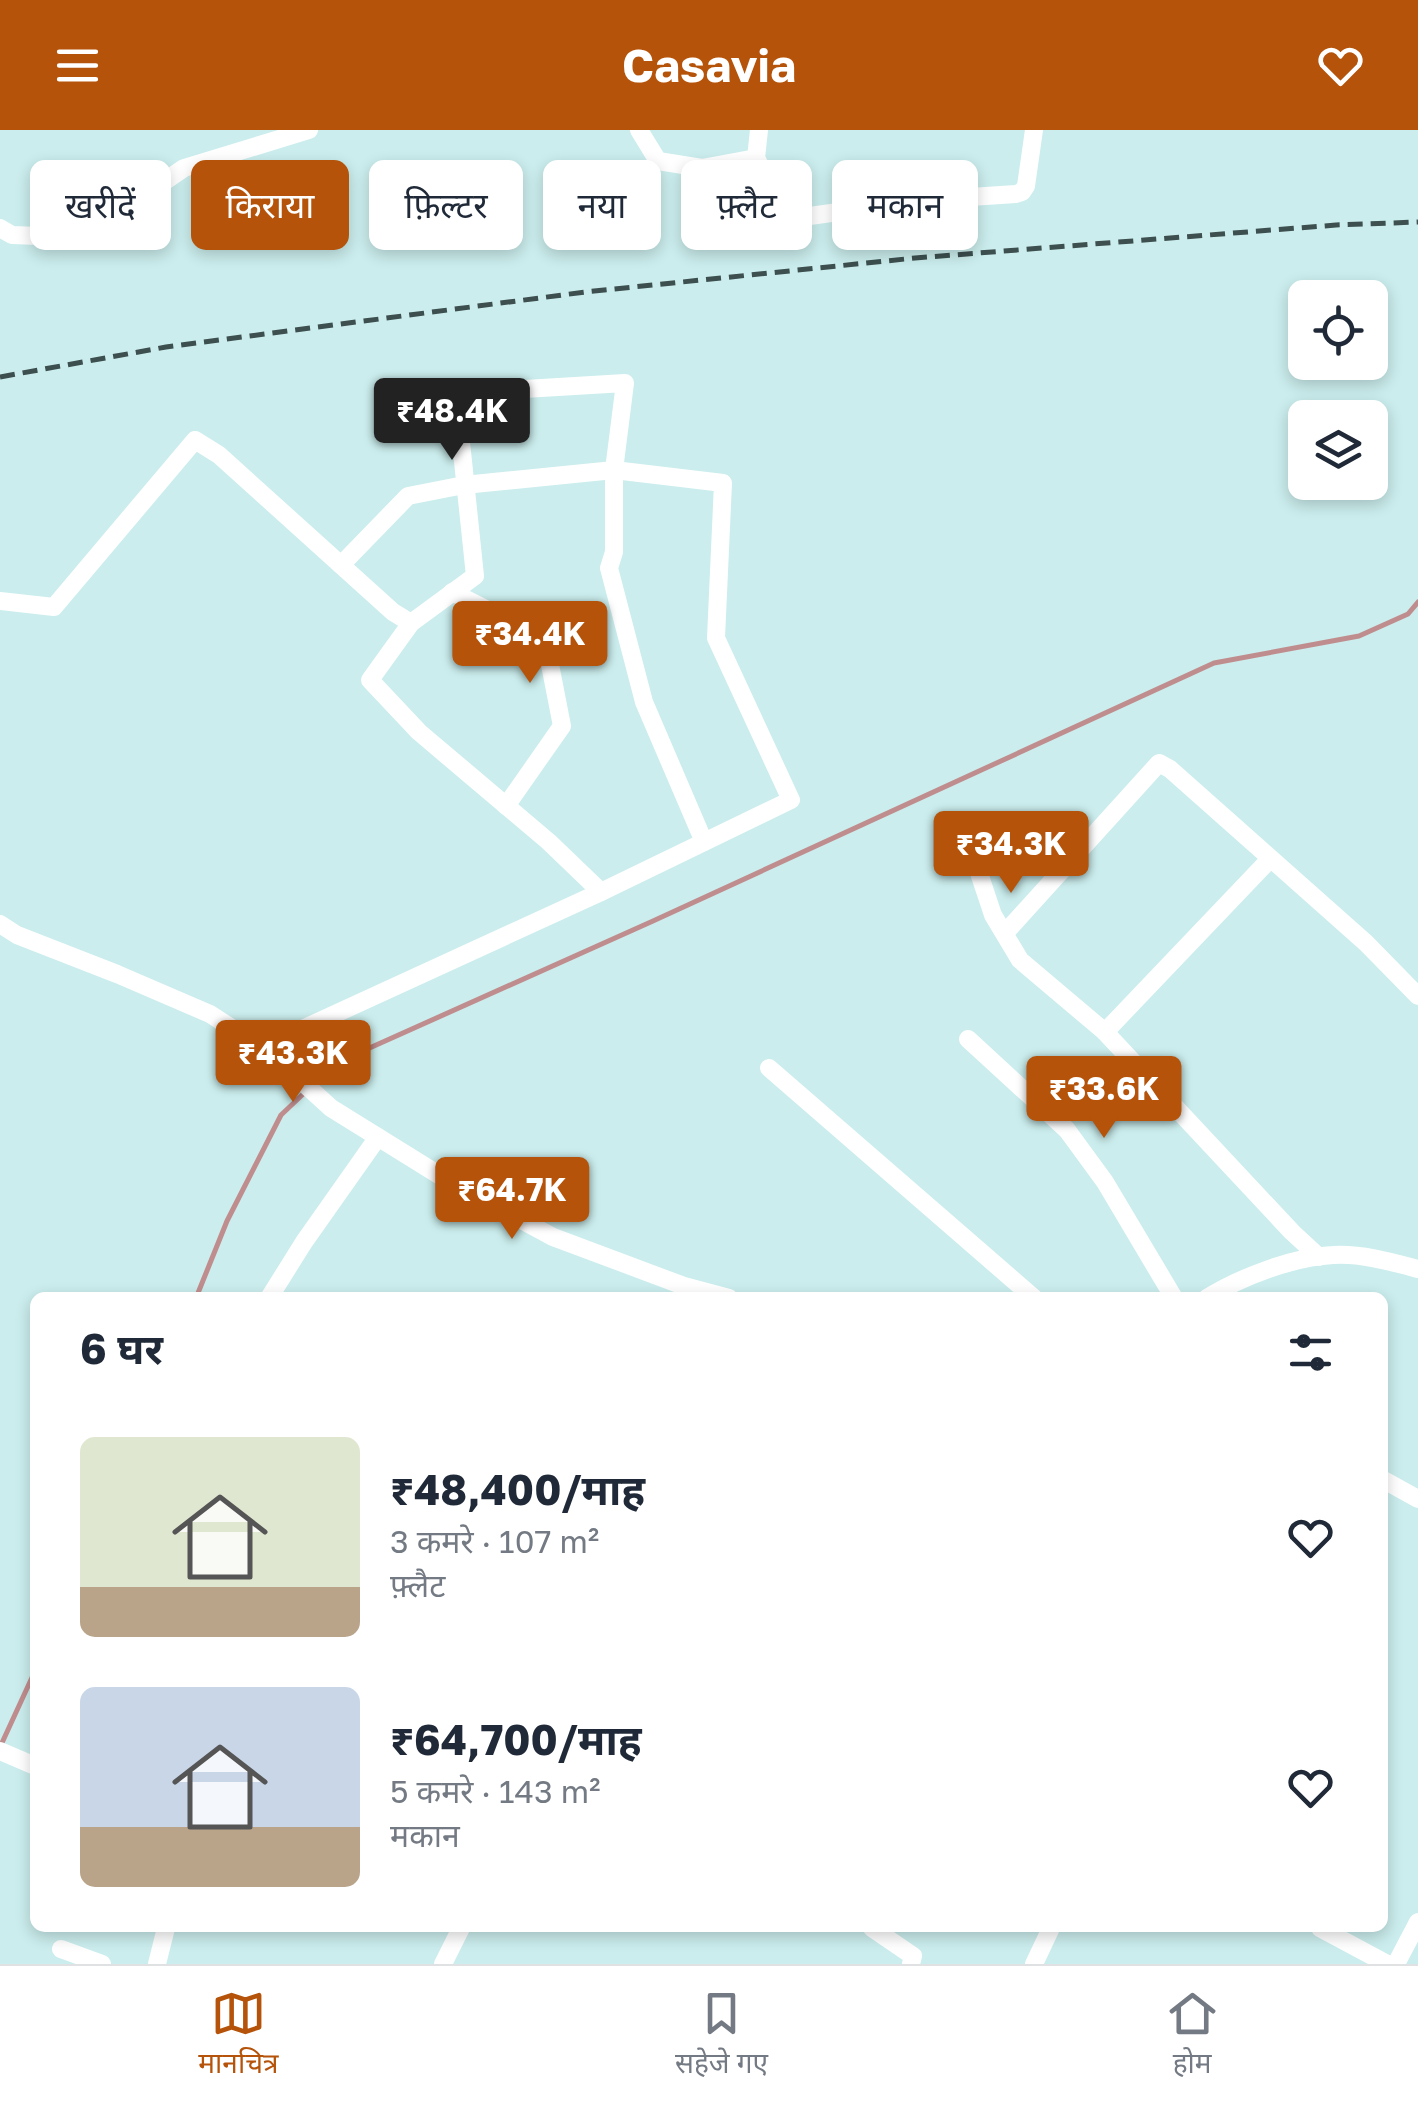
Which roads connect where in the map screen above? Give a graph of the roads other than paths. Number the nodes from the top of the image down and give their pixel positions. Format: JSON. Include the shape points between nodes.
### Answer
{"nodes":[{"id":1,"x":309,"y":130,"type":"edge"},
{"id":2,"x":639,"y":130,"type":"edge"},
{"id":3,"x":759,"y":130,"type":"edge"},
{"id":4,"x":1034,"y":130,"type":"edge"},
{"id":5,"x":756,"y":158,"type":"junction"},
{"id":6,"x":0,"y":228,"type":"edge"},
{"id":7,"x":614,"y":470,"type":"junction"},
{"id":8,"x":464,"y":484,"type":"junction"},
{"id":9,"x":341,"y":565,"type":"junction"},
{"id":10,"x":452,"y":592,"type":"junction"},
{"id":11,"x":0,"y":602,"type":"edge"},
{"id":12,"x":411,"y":623,"type":"junction"},
{"id":13,"x":506,"y":806,"type":"junction"},
{"id":14,"x":704,"y":842,"type":"junction"},
{"id":15,"x":1270,"y":858,"type":"junction"},
{"id":16,"x":980,"y":876,"type":"dead end"},
{"id":17,"x":601,"y":892,"type":"junction"},
{"id":18,"x":0,"y":924,"type":"edge"},
{"id":19,"x":1005,"y":933,"type":"junction"},
{"id":20,"x":1418,"y":996,"type":"edge"},
{"id":21,"x":1105,"y":1032,"type":"junction"},
{"id":22,"x":968,"y":1039,"type":"dead end"},
{"id":23,"x":261,"y":1048,"type":"junction"},
{"id":24,"x":768,"y":1068,"type":"dead end"},
{"id":25,"x":378,"y":1137,"type":"junction"},
{"id":26,"x":1319,"y":1257,"type":"junction"},
{"id":27,"x":1418,"y":1270,"type":"edge"},
{"id":28,"x":274,"y":1292,"type":"edge"},
{"id":29,"x":706,"y":1292,"type":"edge"},
{"id":30,"x":1027,"y":1292,"type":"edge"},
{"id":31,"x":1170,"y":1292,"type":"edge"},
{"id":32,"x":1217,"y":1292,"type":"edge"},
{"id":33,"x":1388,"y":1482,"type":"edge"},
{"id":34,"x":1418,"y":1499,"type":"edge"},
{"id":35,"x":0,"y":1751,"type":"edge"},
{"id":36,"x":30,"y":1764,"type":"edge"},
{"id":37,"x":1418,"y":1922,"type":"edge"},
{"id":38,"x":165,"y":1932,"type":"edge"},
{"id":39,"x":459,"y":1932,"type":"edge"},
{"id":40,"x":878,"y":1932,"type":"edge"},
{"id":41,"x":1049,"y":1932,"type":"edge"},
{"id":42,"x":1327,"y":1932,"type":"edge"},
{"id":43,"x":61,"y":1948,"type":"dead end"},
{"id":44,"x":102,"y":1964,"type":"edge"},
{"id":45,"x":158,"y":1964,"type":"edge"},
{"id":46,"x":443,"y":1964,"type":"edge"},
{"id":47,"x":911,"y":1964,"type":"edge"},
{"id":48,"x":1034,"y":1964,"type":"edge"},
{"id":49,"x":1387,"y":1964,"type":"edge"},
{"id":50,"x":1396,"y":1964,"type":"edge"}],
"edges":[{"from":1,"to":6,"type":"street","via":[[184,168],[146,194],[39,236]]},
{"from":2,"to":5,"type":"street","via":[[658,161],[702,168]]},
{"from":3,"to":5,"type":"street"},
{"from":4,"to":5,"type":"street","via":[[1022,192],[788,219],[771,211]]},
{"from":7,"to":8,"type":"street"},
{"from":7,"to":8,"type":"street","via":[[625,383],[490,391],[457,404]]},
{"from":7,"to":14,"type":"street","via":[[609,568],[644,702]]},
{"from":7,"to":14,"type":"street","via":[[723,483],[716,638],[791,800]]},
{"from":8,"to":9,"type":"street","via":[[408,496]]},
{"from":8,"to":10,"type":"street","via":[[475,576]]},
{"from":9,"to":11,"type":"street","via":[[195,440],[54,607]]},
{"from":9,"to":12,"type":"street"},
{"from":10,"to":12,"type":"street"},
{"from":10,"to":13,"type":"street","via":[[545,639],[562,726]]},
{"from":12,"to":13,"type":"street","via":[[370,680]]},
{"from":13,"to":17,"type":"street"},
{"from":14,"to":17,"type":"street"},
{"from":15,"to":19,"type":"street","via":[[1159,763]]},
{"from":15,"to":20,"type":"street"},
{"from":15,"to":21,"type":"street"},
{"from":16,"to":19,"type":"street"},
{"from":17,"to":23,"type":"street"},
{"from":18,"to":23,"type":"street","via":[[210,1014]]},
{"from":19,"to":21,"type":"street","via":[[1020,960]]},
{"from":21,"to":26,"type":"street"},
{"from":22,"to":31,"type":"street","via":[[1066,1130]]},
{"from":23,"to":25,"type":"street","via":[[331,1108]]},
{"from":24,"to":30,"type":"street"},
{"from":25,"to":28,"type":"street"},
{"from":25,"to":29,"type":"street","via":[[553,1237]]},
{"from":26,"to":27,"type":"street","via":[[1350,1255]]},
{"from":26,"to":32,"type":"street"},
{"from":33,"to":34,"type":"street"},
{"from":35,"to":36,"type":"street"},
{"from":37,"to":50,"type":"street"},
{"from":38,"to":45,"type":"street"},
{"from":39,"to":46,"type":"street"},
{"from":40,"to":47,"type":"street","via":[[914,1956]]},
{"from":41,"to":48,"type":"street"},
{"from":42,"to":49,"type":"street"},
{"from":43,"to":44,"type":"street"}]}
